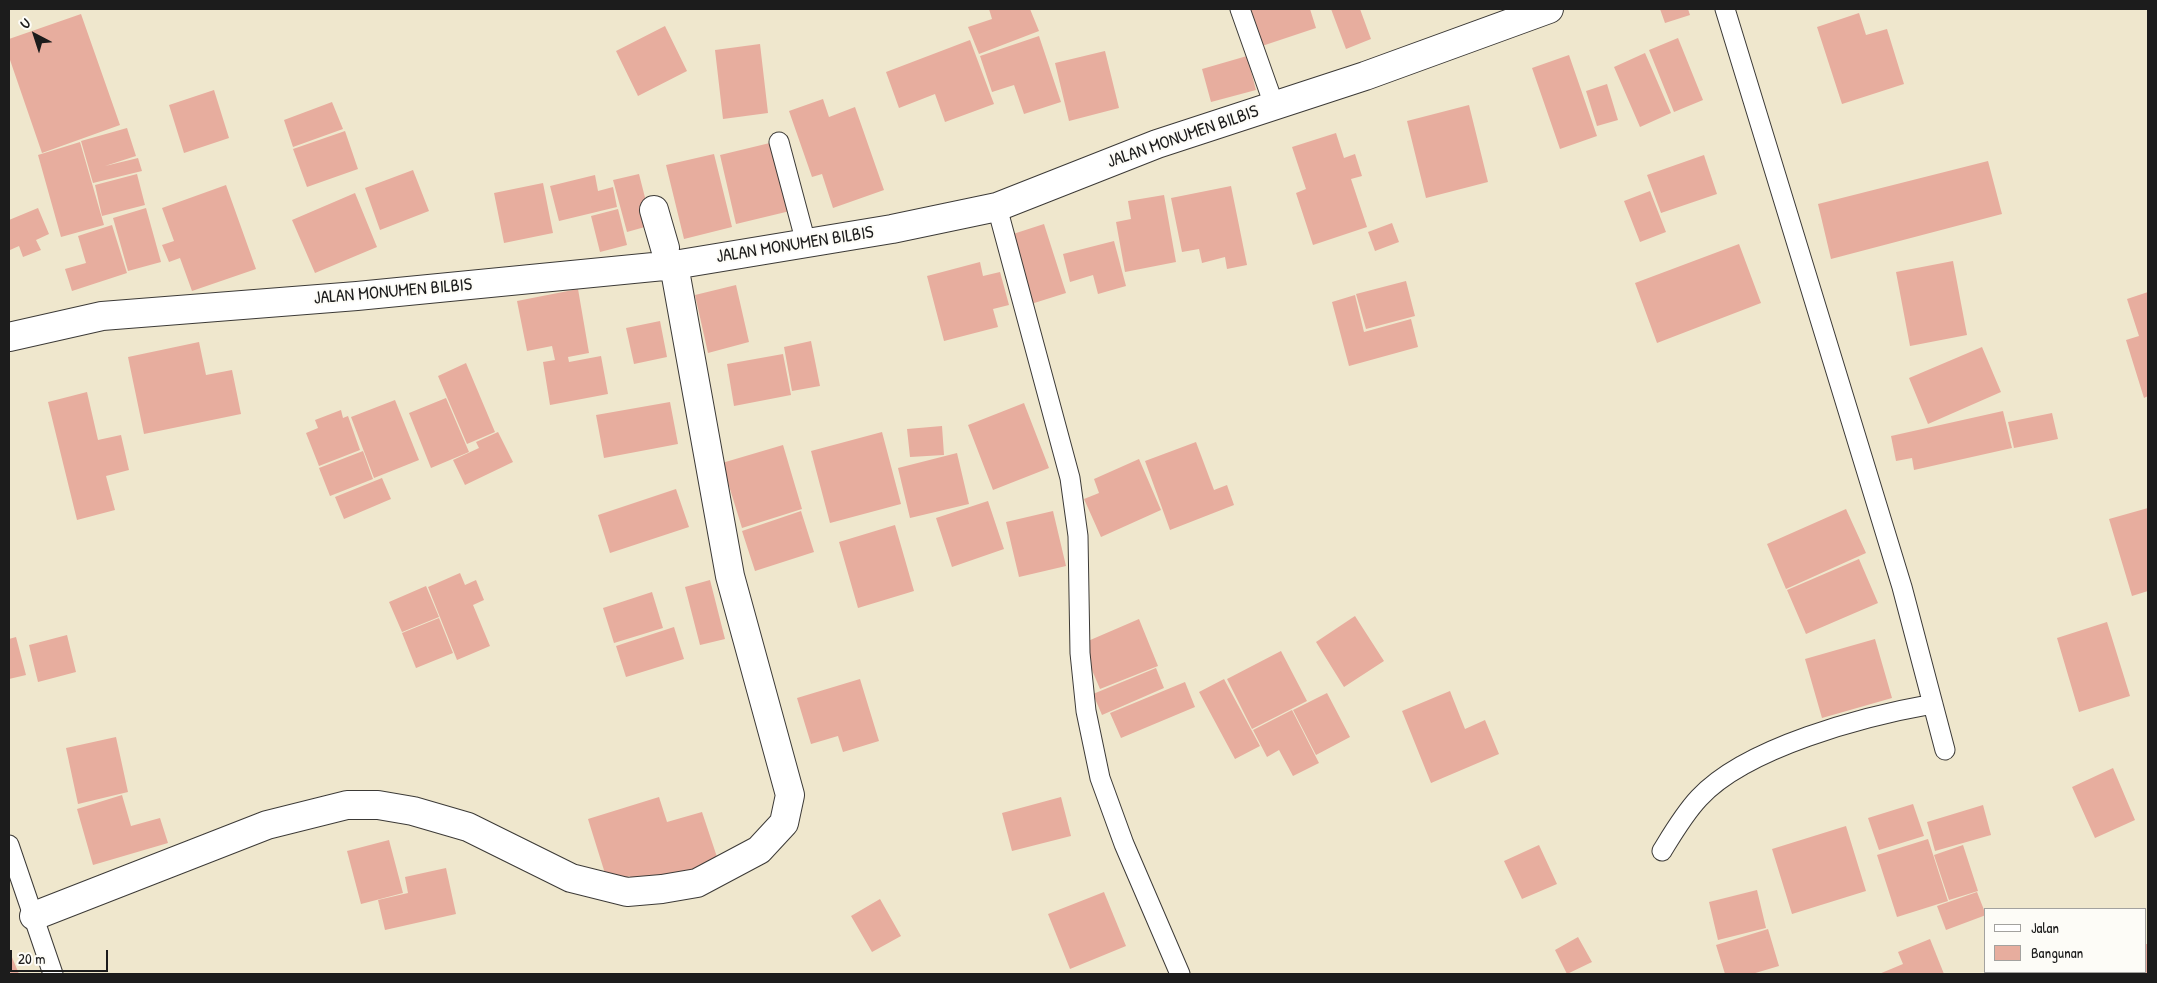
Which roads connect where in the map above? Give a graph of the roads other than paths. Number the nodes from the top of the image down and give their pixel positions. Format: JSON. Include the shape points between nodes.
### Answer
{"nodes":[{"id":1,"x":1240,"y":9,"type":"edge"},
{"id":2,"x":1548,"y":9,"type":"edge"},
{"id":3,"x":1725,"y":9,"type":"edge"},
{"id":4,"x":1274,"y":105,"type":"junction"},
{"id":5,"x":779,"y":142,"type":"dead end"},
{"id":6,"x":997,"y":207,"type":"junction"},
{"id":7,"x":654,"y":210,"type":"dead end"},
{"id":8,"x":804,"y":235,"type":"junction"},
{"id":9,"x":669,"y":257,"type":"junction"},
{"id":10,"x":596,"y":258,"type":"dead end"},
{"id":11,"x":9,"y":337,"type":"edge"},
{"id":12,"x":1933,"y":704,"type":"junction"},
{"id":13,"x":1945,"y":750,"type":"dead end"},
{"id":14,"x":9,"y":845,"type":"edge"},
{"id":15,"x":1662,"y":851,"type":"dead end"},
{"id":16,"x":34,"y":916,"type":"junction"},
{"id":17,"x":53,"y":974,"type":"edge"},
{"id":18,"x":1180,"y":974,"type":"edge"}],
"edges":[{"from":1,"to":4,"type":"lane"},
{"from":2,"to":4,"type":"street","name":"JALAN MONUMEN BILBIS"},
{"from":3,"to":12,"type":"lane","via":[[1902,587]]},
{"from":4,"to":6,"type":"street","name":"JALAN MONUMEN BILBIS","via":[[1157,144]]},
{"from":5,"to":8,"type":"lane"},
{"from":6,"to":8,"type":"street","name":"JALAN MONUMEN BILBIS","via":[[892,229]]},
{"from":6,"to":18,"type":"lane","via":[[1070,478],[1078,536],[1080,652],[1085,702],[1100,778],[1124,844]]},
{"from":7,"to":9,"type":"street"},
{"from":8,"to":9,"type":"street","name":"JALAN MONUMEN BILBIS"},
{"from":9,"to":10,"type":"street"},
{"from":9,"to":11,"type":"street","name":"JALAN MONUMEN BILBIS","via":[[356,296],[102,316]]},
{"from":9,"to":16,"type":"street","via":[[730,576],[790,795],[784,823],[760,850],[697,883],[627,892],[571,878],[468,827],[413,811],[378,805],[347,805],[267,825]]},
{"from":12,"to":13,"type":"lane"},
{"from":12,"to":15,"type":"lane","via":[[1882,713],[1830,729],[1730,772],[1700,797]]},
{"from":14,"to":16,"type":"lane"},
{"from":16,"to":17,"type":"lane"}]}
